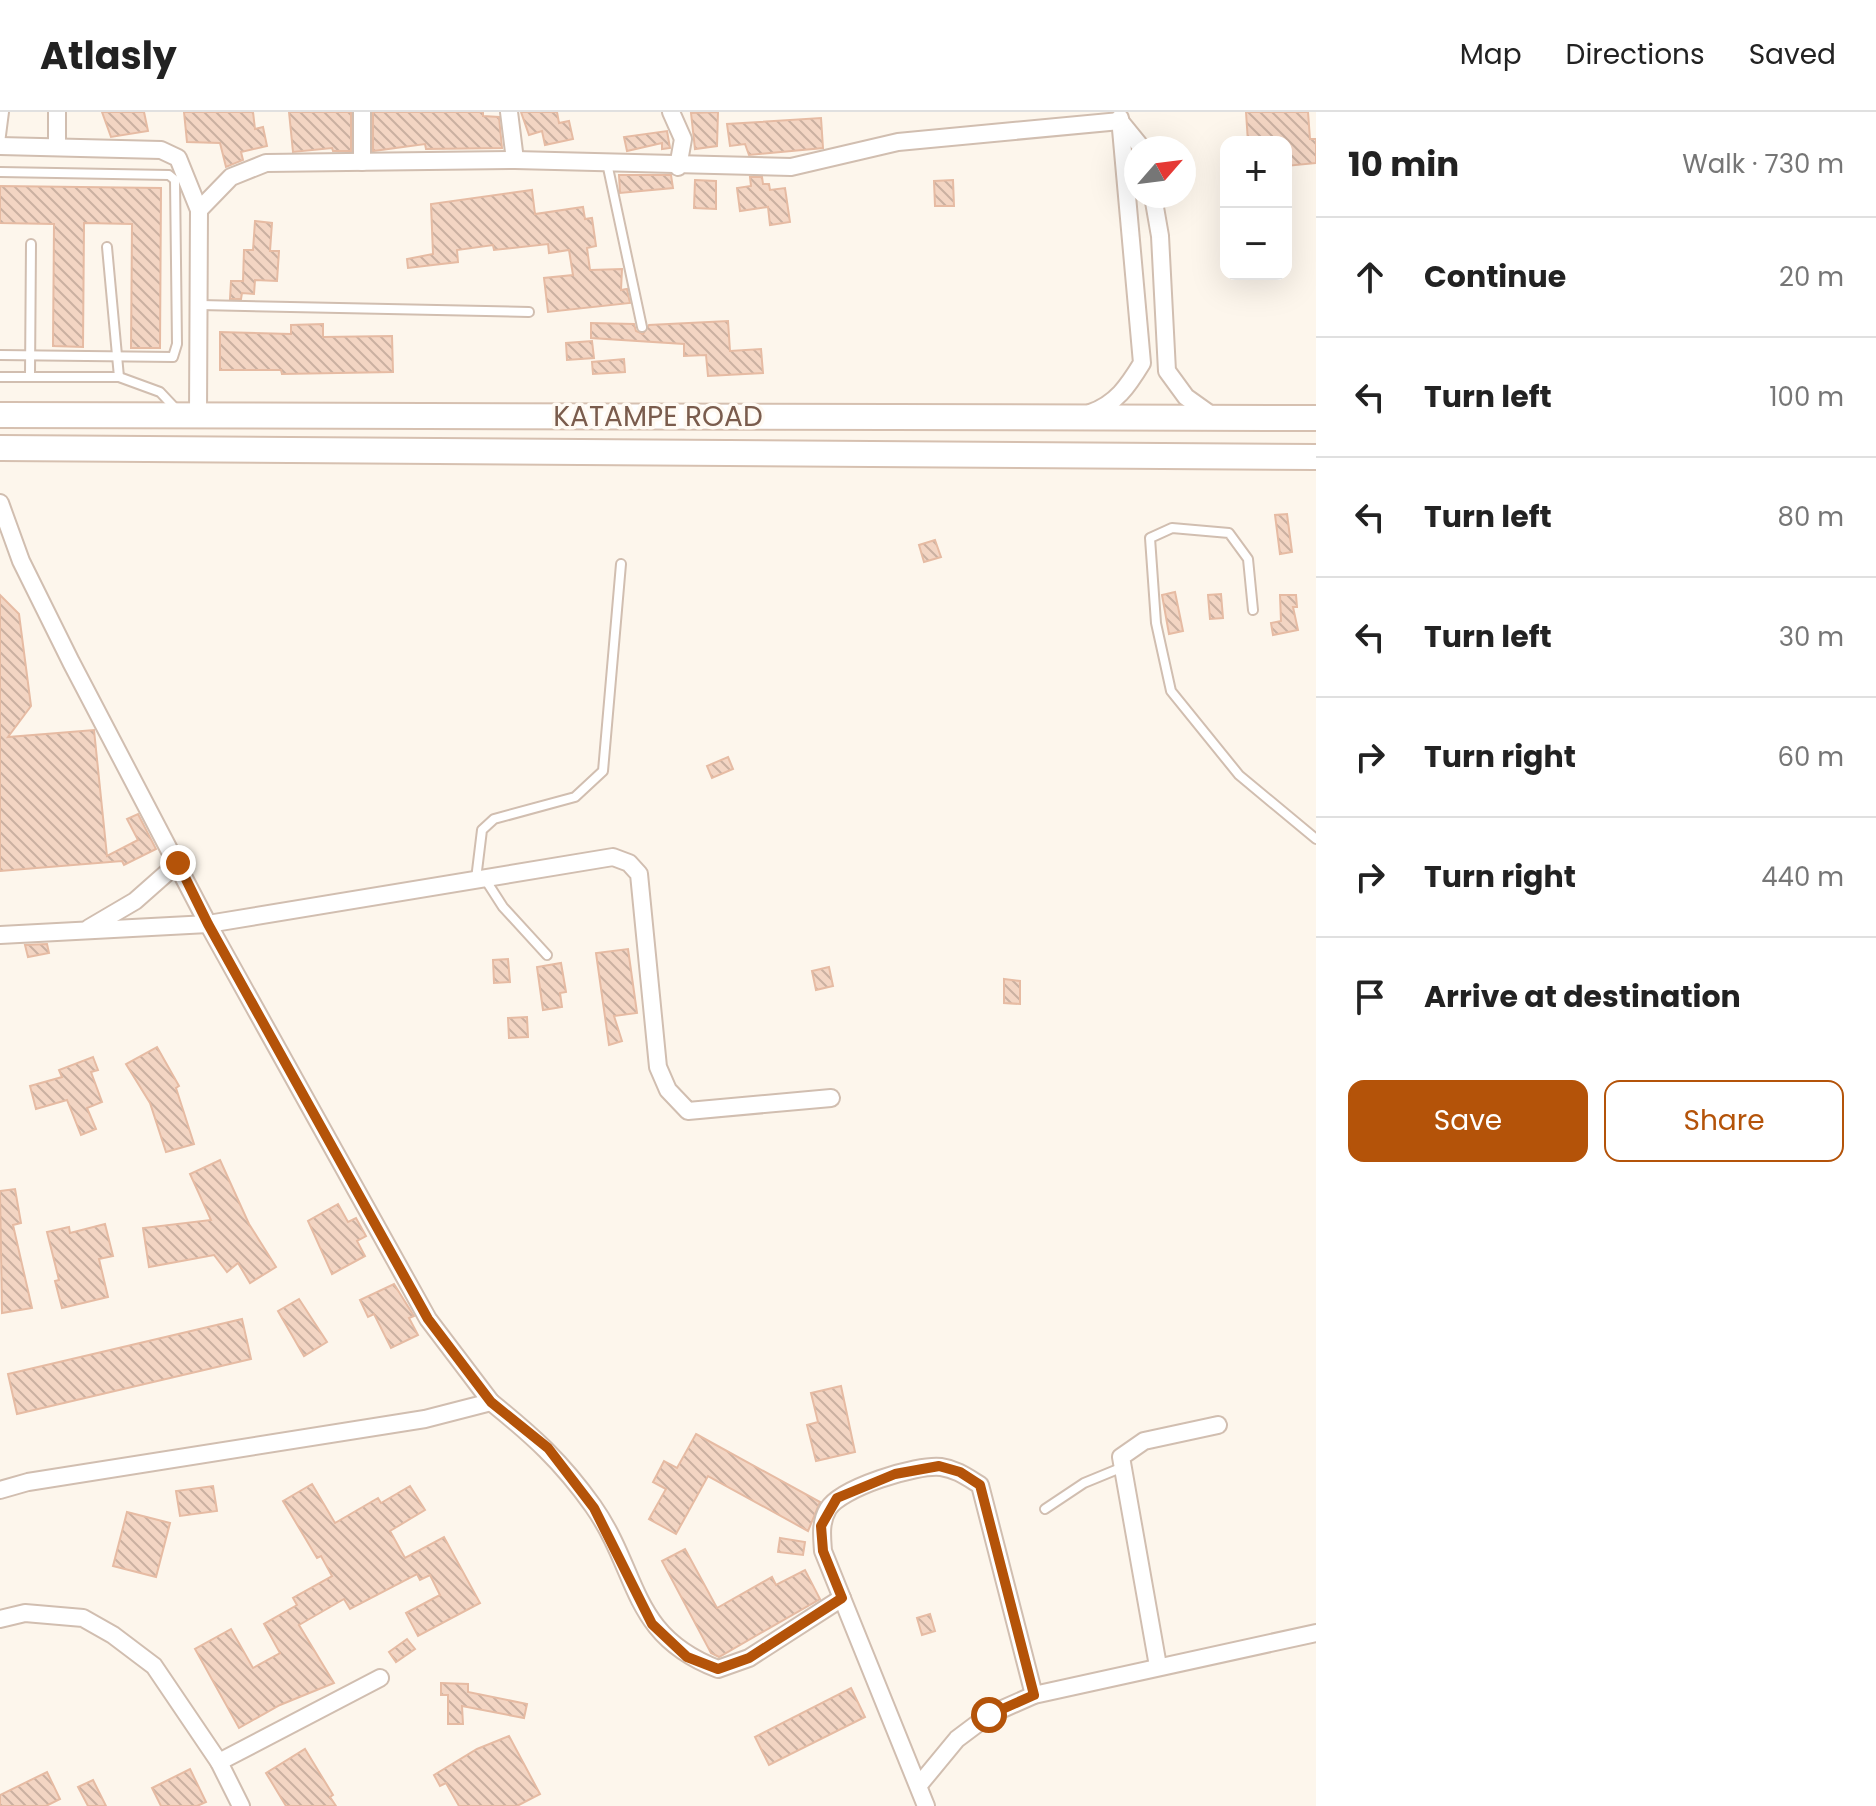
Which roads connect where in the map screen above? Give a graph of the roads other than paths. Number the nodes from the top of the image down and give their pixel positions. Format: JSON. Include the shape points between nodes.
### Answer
{"nodes":[{"id":1,"x":4,"y":112,"type":"edge"},
{"id":2,"x":57,"y":112,"type":"edge"},
{"id":3,"x":362,"y":112,"type":"edge"},
{"id":4,"x":509,"y":112,"type":"edge"},
{"id":5,"x":671,"y":112,"type":"edge"},
{"id":6,"x":1120,"y":116,"type":"edge"},
{"id":7,"x":1134,"y":136,"type":"edge"},
{"id":8,"x":0,"y":144,"type":"edge"},
{"id":9,"x":57,"y":146,"type":"junction"},
{"id":10,"x":515,"y":160,"type":"junction"},
{"id":11,"x":362,"y":162,"type":"junction"},
{"id":12,"x":607,"y":163,"type":"junction"},
{"id":13,"x":678,"y":167,"type":"junction"},
{"id":14,"x":0,"y":172,"type":"edge"},
{"id":15,"x":1155,"y":208,"type":"edge"},
{"id":16,"x":199,"y":210,"type":"junction"},
{"id":17,"x":31,"y":244,"type":"dead end"},
{"id":18,"x":107,"y":247,"type":"dead end"},
{"id":19,"x":200,"y":305,"type":"junction"},
{"id":20,"x":529,"y":312,"type":"dead end"},
{"id":21,"x":642,"y":327,"type":"dead end"},
{"id":22,"x":0,"y":355,"type":"edge"},
{"id":23,"x":33,"y":355,"type":"junction"},
{"id":24,"x":115,"y":356,"type":"junction"},
{"id":25,"x":30,"y":374,"type":"junction"},
{"id":26,"x":0,"y":377,"type":"edge"},
{"id":27,"x":119,"y":377,"type":"junction"},
{"id":28,"x":0,"y":415,"type":"edge"},
{"id":29,"x":190,"y":416,"type":"junction"},
{"id":30,"x":1214,"y":417,"type":"junction"},
{"id":31,"x":1316,"y":418,"type":"edge"},
{"id":32,"x":1068,"y":420,"type":"junction"},
{"id":33,"x":0,"y":448,"type":"edge"},
{"id":34,"x":1316,"y":457,"type":"edge"},
{"id":35,"x":0,"y":503,"type":"edge"},
{"id":36,"x":621,"y":564,"type":"dead end"},
{"id":37,"x":1253,"y":610,"type":"dead end"},
{"id":38,"x":1316,"y":839,"type":"edge"},
{"id":39,"x":178,"y":863,"type":"junction"},
{"id":40,"x":480,"y":879,"type":"junction"},
{"id":41,"x":208,"y":924,"type":"junction"},
{"id":42,"x":84,"y":930,"type":"junction"},
{"id":43,"x":0,"y":935,"type":"edge"},
{"id":44,"x":547,"y":955,"type":"dead end"},
{"id":45,"x":831,"y":1098,"type":"dead end"},
{"id":46,"x":491,"y":1402,"type":"junction"},
{"id":47,"x":1218,"y":1425,"type":"dead end"},
{"id":48,"x":1123,"y":1467,"type":"junction"},
{"id":49,"x":0,"y":1490,"type":"edge"},
{"id":50,"x":1045,"y":1509,"type":"dead end"},
{"id":51,"x":842,"y":1598,"type":"junction"},
{"id":52,"x":0,"y":1619,"type":"edge"},
{"id":53,"x":1316,"y":1633,"type":"edge"},
{"id":54,"x":1158,"y":1666,"type":"junction"},
{"id":55,"x":380,"y":1678,"type":"dead end"},
{"id":56,"x":1034,"y":1695,"type":"junction"},
{"id":57,"x":219,"y":1762,"type":"junction"},
{"id":58,"x":919,"y":1785,"type":"junction"},
{"id":59,"x":241,"y":1806,"type":"edge"},
{"id":60,"x":926,"y":1806,"type":"edge"}],
"edges":[{"from":1,"to":8,"type":"lane"},
{"from":2,"to":9,"type":"street"},
{"from":3,"to":11,"type":"street"},
{"from":4,"to":10,"type":"street"},
{"from":5,"to":13,"type":"street","via":[[683,139]]},
{"from":6,"to":7,"type":"street"},
{"from":6,"to":13,"type":"street","via":[[898,142],[791,167]]},
{"from":6,"to":32,"type":"street","via":[[1142,363],[1127,388],[1105,408]]},
{"from":8,"to":9,"type":"street"},
{"from":9,"to":16,"type":"street","via":[[161,150],[178,158]]},
{"from":10,"to":11,"type":"street"},
{"from":10,"to":12,"type":"street"},
{"from":11,"to":16,"type":"street","via":[[266,163],[231,177]]},
{"from":12,"to":13,"type":"street"},
{"from":12,"to":21,"type":"lane"},
{"from":14,"to":24,"type":"lane","via":[[169,175],[175,180],[176,353]]},
{"from":15,"to":30,"type":"street","via":[[1167,371],[1186,397]]},
{"from":16,"to":19,"type":"street"},
{"from":17,"to":23,"type":"lane"},
{"from":18,"to":24,"type":"lane"},
{"from":19,"to":20,"type":"lane"},
{"from":19,"to":29,"type":"street"},
{"from":22,"to":23,"type":"lane"},
{"from":23,"to":24,"type":"lane"},
{"from":23,"to":25,"type":"lane"},
{"from":24,"to":27,"type":"lane"},
{"from":25,"to":26,"type":"lane"},
{"from":25,"to":27,"type":"lane"},
{"from":27,"to":29,"type":"lane","via":[[160,392]]},
{"from":28,"to":29,"type":"main road","name":"KATAMPE ROAD"},
{"from":29,"to":32,"type":"main road","name":"KATAMPE ROAD"},
{"from":30,"to":31,"type":"main road","name":"KATAMPE ROAD"},
{"from":30,"to":32,"type":"main road","name":"KATAMPE ROAD"},
{"from":33,"to":34,"type":"main road","name":"KATAMPE ROAD"},
{"from":35,"to":39,"type":"street","via":[[21,561]]},
{"from":36,"to":40,"type":"lane","via":[[603,771],[575,797],[494,819],[482,830]]},
{"from":37,"to":38,"type":"lane","via":[[1248,559],[1229,533],[1172,528],[1150,538],[1156,623],[1171,691],[1239,775]]},
{"from":39,"to":41,"type":"street"},
{"from":39,"to":42,"type":"street","via":[[135,901]]},
{"from":40,"to":41,"type":"street"},
{"from":40,"to":44,"type":"lane"},
{"from":40,"to":45,"type":"street","via":[[613,857],[629,863],[639,874],[643,893],[658,1067],[668,1090],[688,1111]]},
{"from":41,"to":42,"type":"street"},
{"from":41,"to":46,"type":"street","via":[[428,1319]]},
{"from":42,"to":43,"type":"street"},
{"from":46,"to":49,"type":"street","via":[[425,1419]]},
{"from":46,"to":51,"type":"street","via":[[548,1448],[585,1496],[652,1624],[687,1657],[718,1669],[749,1658]]},
{"from":47,"to":48,"type":"street","via":[[1144,1441],[1121,1457]]},
{"from":48,"to":50,"type":"lane","via":[[1084,1483]]},
{"from":48,"to":54,"type":"street"},
{"from":51,"to":56,"type":"street","via":[[823,1551],[821,1526],[837,1498],[895,1474],[939,1466],[960,1472],[980,1485]]},
{"from":51,"to":58,"type":"street"},
{"from":52,"to":57,"type":"street","via":[[25,1613],[83,1618],[113,1635],[154,1666]]},
{"from":53,"to":54,"type":"street"},
{"from":54,"to":56,"type":"street"},
{"from":55,"to":57,"type":"street"},
{"from":56,"to":58,"type":"street","via":[[989,1715],[957,1739]]},
{"from":57,"to":59,"type":"street"},
{"from":58,"to":60,"type":"street"}]}
